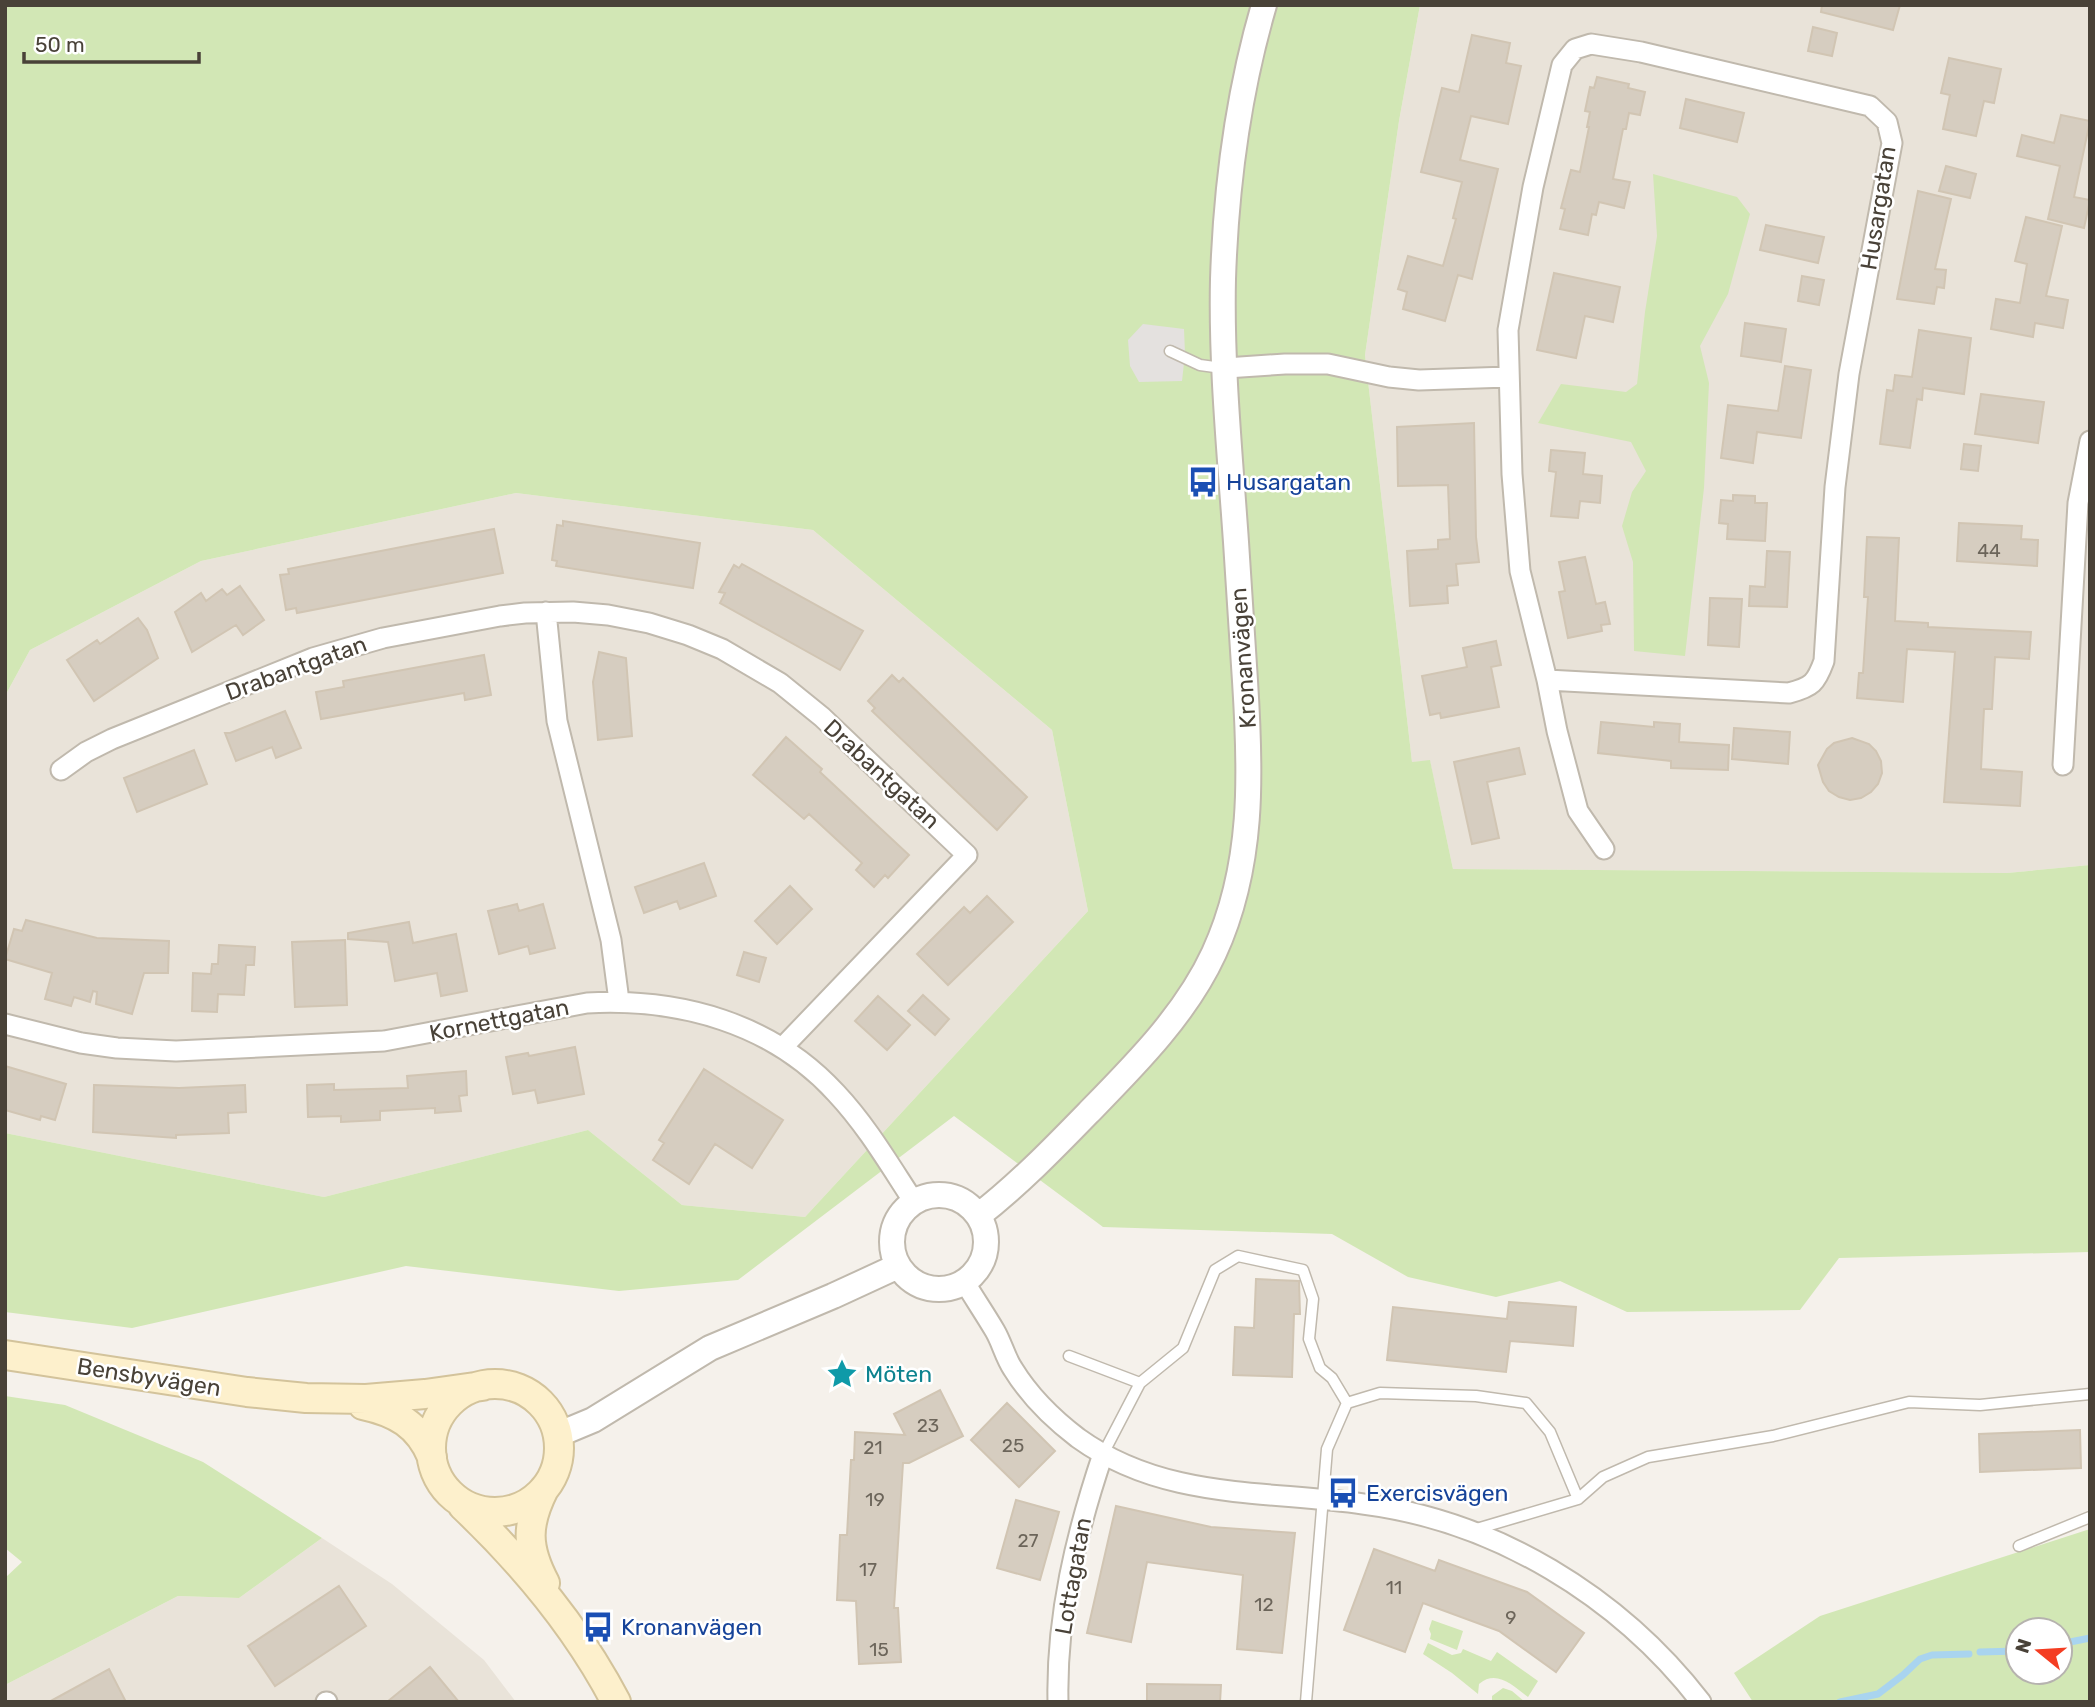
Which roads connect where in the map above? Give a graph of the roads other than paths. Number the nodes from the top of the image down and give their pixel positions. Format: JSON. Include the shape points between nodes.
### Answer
{"nodes":[{"id":1,"x":1264,"y":5,"type":"edge"},
{"id":2,"x":1170,"y":351,"type":"dead end"},
{"id":3,"x":1226,"y":368,"type":"junction"},
{"id":4,"x":1508,"y":377,"type":"junction"},
{"id":5,"x":2090,"y":441,"type":"edge"},
{"id":6,"x":546,"y":612,"type":"junction"},
{"id":7,"x":1547,"y":680,"type":"junction"},
{"id":8,"x":2063,"y":765,"type":"dead end"},
{"id":9,"x":61,"y":770,"type":"dead end"},
{"id":10,"x":1604,"y":849,"type":"dead end"},
{"id":11,"x":619,"y":1001,"type":"junction"},
{"id":12,"x":5,"y":1024,"type":"edge"},
{"id":13,"x":782,"y":1048,"type":"junction"},
{"id":14,"x":914,"y":1202,"type":"junction"},
{"id":15,"x":978,"y":1216,"type":"junction"},
{"id":16,"x":898,"y":1265,"type":"junction"},
{"id":17,"x":964,"y":1281,"type":"junction"},
{"id":18,"x":5,"y":1355,"type":"edge"},
{"id":19,"x":1069,"y":1356,"type":"dead end"},
{"id":20,"x":1140,"y":1383,"type":"junction"},
{"id":21,"x":482,"y":1387,"type":"junction"},
{"id":22,"x":292,"y":1396,"type":"junction"},
{"id":23,"x":2089,"y":1397,"type":"edge"},
{"id":24,"x":1347,"y":1403,"type":"junction"},
{"id":25,"x":557,"y":1436,"type":"junction"},
{"id":26,"x":1103,"y":1454,"type":"junction"},
{"id":27,"x":432,"y":1457,"type":"junction"},
{"id":28,"x":546,"y":1486,"type":"junction"},
{"id":29,"x":455,"y":1499,"type":"junction"},
{"id":30,"x":1578,"y":1499,"type":"junction"},
{"id":31,"x":1323,"y":1500,"type":"junction"},
{"id":32,"x":2090,"y":1517,"type":"edge"},
{"id":33,"x":1469,"y":1531,"type":"junction"},
{"id":34,"x":2018,"y":1546,"type":"dead end"},
{"id":35,"x":564,"y":1618,"type":"junction"},
{"id":36,"x":616,"y":1702,"type":"edge"},
{"id":37,"x":1058,"y":1702,"type":"edge"},
{"id":38,"x":1306,"y":1702,"type":"edge"},
{"id":39,"x":1701,"y":1702,"type":"edge"}],
"edges":[{"from":1,"to":3,"type":"street","name":"Kronanvägen","via":[[1231,164],[1223,279]]},
{"from":2,"to":3,"type":"lane","via":[[1200,365]]},
{"from":3,"to":4,"type":"street","via":[[1328,364],[1419,380]]},
{"from":3,"to":15,"type":"street","name":"Kronanvägen","via":[[1248,734],[1248,812],[1241,876],[1214,953],[1171,1021],[1125,1076],[1035,1167]]},
{"from":4,"to":7,"type":"street","name":"Husargatan","via":[[1517,545]]},
{"from":4,"to":7,"type":"street","name":"Husargatan","via":[[1508,330],[1533,187],[1562,65],[1575,49],[1591,44],[1748,76],[1870,106],[1887,122],[1892,144],[1849,374],[1835,487],[1824,661],[1818,678],[1807,688],[1789,693]]},
{"from":5,"to":8,"type":"street","via":[[2078,503]]},
{"from":6,"to":9,"type":"street","name":"Drabantgatan","via":[[500,616],[343,648],[112,739]]},
{"from":6,"to":11,"type":"street","via":[[557,721],[611,940]]},
{"from":6,"to":13,"type":"street","name":"Drabantgatan","via":[[608,615],[649,623],[699,639],[758,668],[822,717],[967,855]]},
{"from":7,"to":10,"type":"street","name":"Husargatan","via":[[1578,811]]},
{"from":11,"to":12,"type":"street","name":"Kornettgatan","via":[[560,1007],[384,1041],[176,1051],[81,1043]]},
{"from":11,"to":13,"type":"street","name":"Kornettgatan","via":[[707,1014]]},
{"from":13,"to":14,"type":"street","name":"Kornettgatan","via":[[840,1097]]},
{"from":14,"to":15,"type":"street","via":[[934,1195],[954,1198]]},
{"from":14,"to":16,"type":"street","via":[[894,1226],[892,1247]]},
{"from":15,"to":17,"type":"street","via":[[985,1248],[978,1268]]},
{"from":16,"to":17,"type":"street","via":[[922,1286],[943,1289]]},
{"from":16,"to":25,"type":"street","via":[[710,1348],[593,1420]]},
{"from":17,"to":26,"type":"street","via":[[1014,1371],[1037,1401]]},
{"from":18,"to":22,"type":"main road","name":"Bensbyvägen"},
{"from":19,"to":20,"type":"lane"},
{"from":20,"to":24,"type":"lane","via":[[1183,1348],[1215,1270],[1238,1256],[1303,1270],[1313,1299],[1308,1339],[1320,1368]]},
{"from":20,"to":26,"type":"lane"},
{"from":21,"to":22,"type":"main road","name":"Bensbyvägen","via":[[366,1399]]},
{"from":21,"to":25,"type":"main road","via":[[504,1385],[525,1392],[543,1405]]},
{"from":21,"to":27,"type":"main road","via":[[461,1394],[444,1409],[431,1439]]},
{"from":22,"to":27,"type":"main road","name":"Bensbyvägen","via":[[391,1413],[417,1431]]},
{"from":23,"to":30,"type":"lane","via":[[1980,1405],[1909,1402],[1773,1436],[1648,1457],[1603,1477]]},
{"from":24,"to":30,"type":"lane","via":[[1380,1393],[1476,1396],[1526,1403],[1550,1432]]},
{"from":24,"to":31,"type":"lane","via":[[1327,1449]]},
{"from":25,"to":28,"type":"main road","via":[[556,1469]]},
{"from":26,"to":31,"type":"street","via":[[1181,1485]]},
{"from":26,"to":37,"type":"street","name":"Lottagatan","via":[[1070,1571]]},
{"from":27,"to":29,"type":"main road","via":[[440,1482]]},
{"from":28,"to":29,"type":"main road","via":[[528,1503],[508,1511],[485,1512]]},
{"from":28,"to":35,"type":"main road","via":[[531,1519],[530,1542],[539,1572]]},
{"from":29,"to":35,"type":"main road","via":[[497,1539]]},
{"from":30,"to":33,"type":"lane"},
{"from":31,"to":33,"type":"street","via":[[1387,1507]]},
{"from":31,"to":38,"type":"lane"},
{"from":32,"to":34,"type":"lane"},
{"from":33,"to":39,"type":"street","via":[[1522,1553],[1593,1597],[1648,1642]]},
{"from":35,"to":36,"type":"main road"}]}
